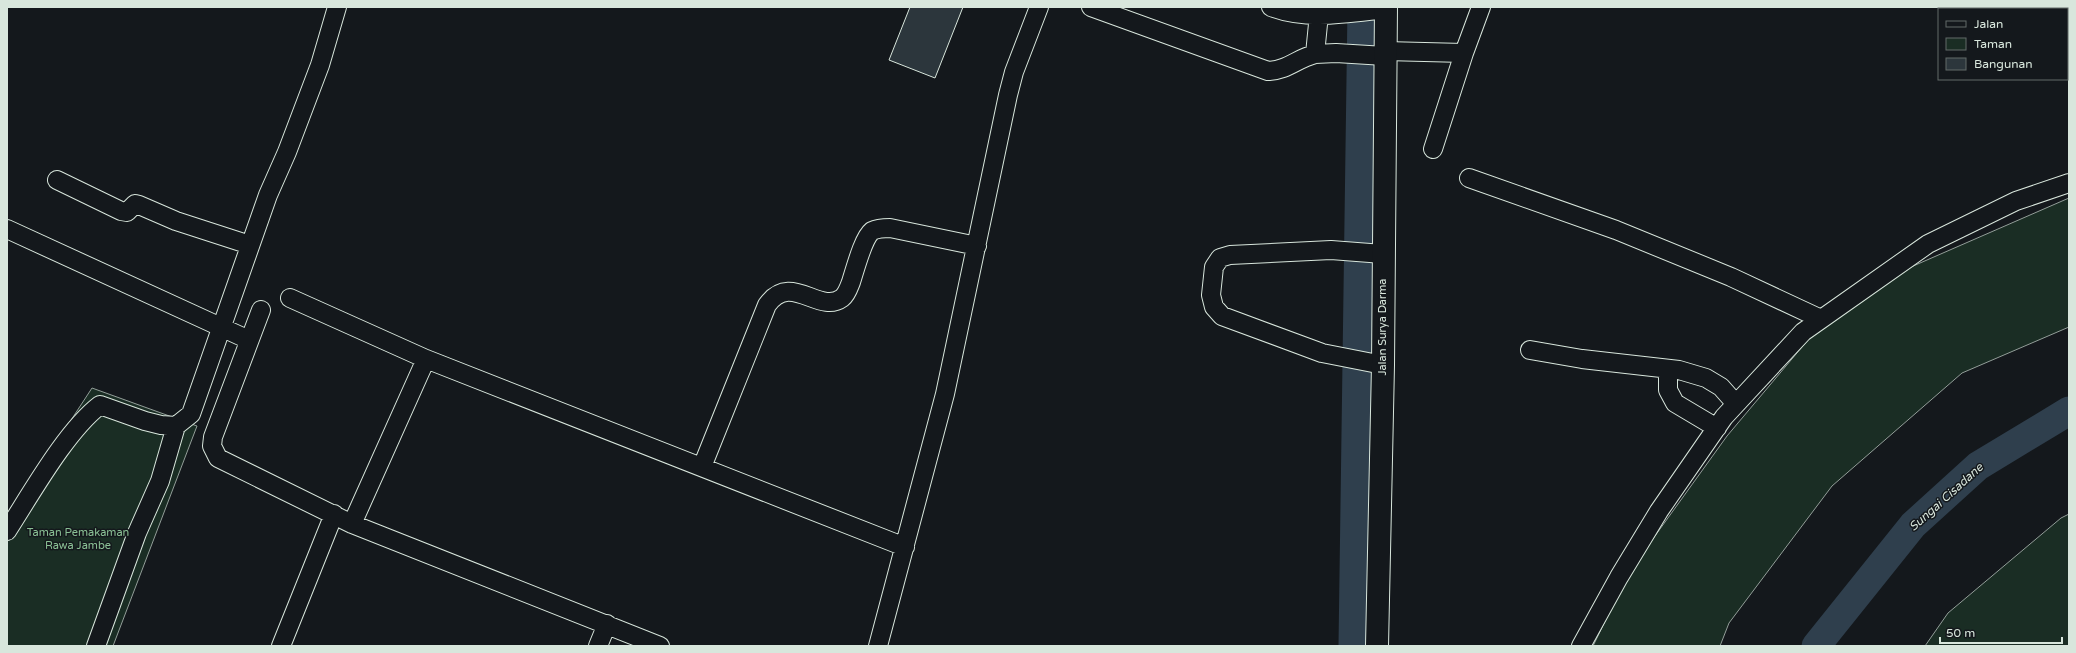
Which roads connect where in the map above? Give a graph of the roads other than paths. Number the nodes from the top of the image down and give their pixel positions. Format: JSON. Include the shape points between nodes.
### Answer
{"nodes":[{"id":1,"x":337,"y":7,"type":"edge"},
{"id":2,"x":1039,"y":7,"type":"edge"},
{"id":3,"x":1091,"y":7,"type":"edge"},
{"id":4,"x":1271,"y":7,"type":"edge"},
{"id":5,"x":1481,"y":7,"type":"edge"},
{"id":6,"x":1381,"y":9,"type":"edge"},
{"id":7,"x":1322,"y":15,"type":"junction"},
{"id":8,"x":1464,"y":53,"type":"junction"},
{"id":9,"x":1315,"y":54,"type":"junction"},
{"id":10,"x":1380,"y":54,"type":"junction"},
{"id":11,"x":1433,"y":149,"type":"dead end"},
{"id":12,"x":1468,"y":178,"type":"dead end"},
{"id":13,"x":57,"y":180,"type":"dead end"},
{"id":14,"x":2069,"y":183,"type":"edge"},
{"id":15,"x":7,"y":229,"type":"edge"},
{"id":16,"x":250,"y":245,"type":"junction"},
{"id":17,"x":977,"y":246,"type":"junction"},
{"id":18,"x":1377,"y":254,"type":"junction"},
{"id":19,"x":290,"y":298,"type":"dead end"},
{"id":20,"x":261,"y":310,"type":"dead end"},
{"id":21,"x":1821,"y":319,"type":"junction"},
{"id":22,"x":221,"y":328,"type":"junction"},
{"id":23,"x":249,"y":340,"type":"junction"},
{"id":24,"x":1530,"y":350,"type":"dead end"},
{"id":25,"x":426,"y":359,"type":"junction"},
{"id":26,"x":1378,"y":364,"type":"junction"},
{"id":27,"x":1668,"y":369,"type":"junction"},
{"id":28,"x":1736,"y":404,"type":"junction"},
{"id":29,"x":176,"y":426,"type":"junction"},
{"id":30,"x":1717,"y":428,"type":"junction"},
{"id":31,"x":702,"y":467,"type":"junction"},
{"id":32,"x":334,"y":514,"type":"junction"},
{"id":33,"x":352,"y":524,"type":"junction"},
{"id":34,"x":7,"y":531,"type":"edge"},
{"id":35,"x":905,"y":547,"type":"junction"},
{"id":36,"x":607,"y":624,"type":"junction"},
{"id":37,"x":96,"y":646,"type":"edge"},
{"id":38,"x":282,"y":646,"type":"edge"},
{"id":39,"x":598,"y":646,"type":"edge"},
{"id":40,"x":660,"y":646,"type":"edge"},
{"id":41,"x":878,"y":646,"type":"edge"},
{"id":42,"x":1377,"y":646,"type":"edge"},
{"id":43,"x":1580,"y":646,"type":"edge"}],
"edges":[{"from":1,"to":16,"type":"street","via":[[320,65]]},
{"from":2,"to":17,"type":"street","via":[[1008,95]]},
{"from":3,"to":9,"type":"street","via":[[1268,71],[1288,68],[1304,57]]},
{"from":4,"to":7,"type":"street","via":[[1283,12]]},
{"from":5,"to":8,"type":"street"},
{"from":6,"to":7,"type":"street"},
{"from":6,"to":10,"type":"main road","name":"Jalan Surya Darma"},
{"from":7,"to":9,"type":"street"},
{"from":8,"to":10,"type":"street"},
{"from":8,"to":11,"type":"street"},
{"from":9,"to":10,"type":"street"},
{"from":10,"to":18,"type":"main road","name":"Jalan Surya Darma"},
{"from":12,"to":21,"type":"street","via":[[1616,230],[1731,277]]},
{"from":13,"to":16,"type":"street","via":[[121,211],[127,212],[134,204],[139,205],[176,221]]},
{"from":14,"to":21,"type":"street","via":[[2016,201],[1928,244]]},
{"from":15,"to":22,"type":"street"},
{"from":16,"to":22,"type":"street"},
{"from":17,"to":31,"type":"street","via":[[879,228],[871,232],[863,247],[848,291],[842,298],[833,301],[814,299],[794,292],[781,292],[773,297],[767,306]]},
{"from":17,"to":35,"type":"street","via":[[945,394]]},
{"from":18,"to":26,"type":"main road","name":"Jalan Surya Darma"},
{"from":18,"to":26,"type":"street","via":[[1331,250],[1230,255],[1220,258],[1214,267],[1211,295],[1214,307],[1222,316],[1322,353]]},
{"from":19,"to":25,"type":"street"},
{"from":20,"to":23,"type":"street"},
{"from":21,"to":28,"type":"street","via":[[1803,332]]},
{"from":22,"to":23,"type":"street"},
{"from":22,"to":29,"type":"street","via":[[192,414]]},
{"from":23,"to":32,"type":"street","via":[[212,437],[214,452],[226,463]]},
{"from":24,"to":27,"type":"street","via":[[1582,360]]},
{"from":25,"to":31,"type":"street"},
{"from":25,"to":33,"type":"street"},
{"from":26,"to":42,"type":"main road","name":"Jalan Surya Darma"},
{"from":27,"to":28,"type":"street","via":[[1706,378],[1721,387]]},
{"from":27,"to":30,"type":"street","via":[[1668,390],[1675,403]]},
{"from":28,"to":30,"type":"street"},
{"from":29,"to":34,"type":"street","via":[[145,421],[100,405],[68,438]]},
{"from":29,"to":37,"type":"street","via":[[160,481],[137,533]]},
{"from":30,"to":43,"type":"street","via":[[1659,511],[1618,577]]},
{"from":31,"to":35,"type":"street"},
{"from":32,"to":33,"type":"street"},
{"from":32,"to":38,"type":"street"},
{"from":33,"to":36,"type":"street"},
{"from":35,"to":41,"type":"street"},
{"from":36,"to":39,"type":"street"},
{"from":36,"to":40,"type":"street"}]}
